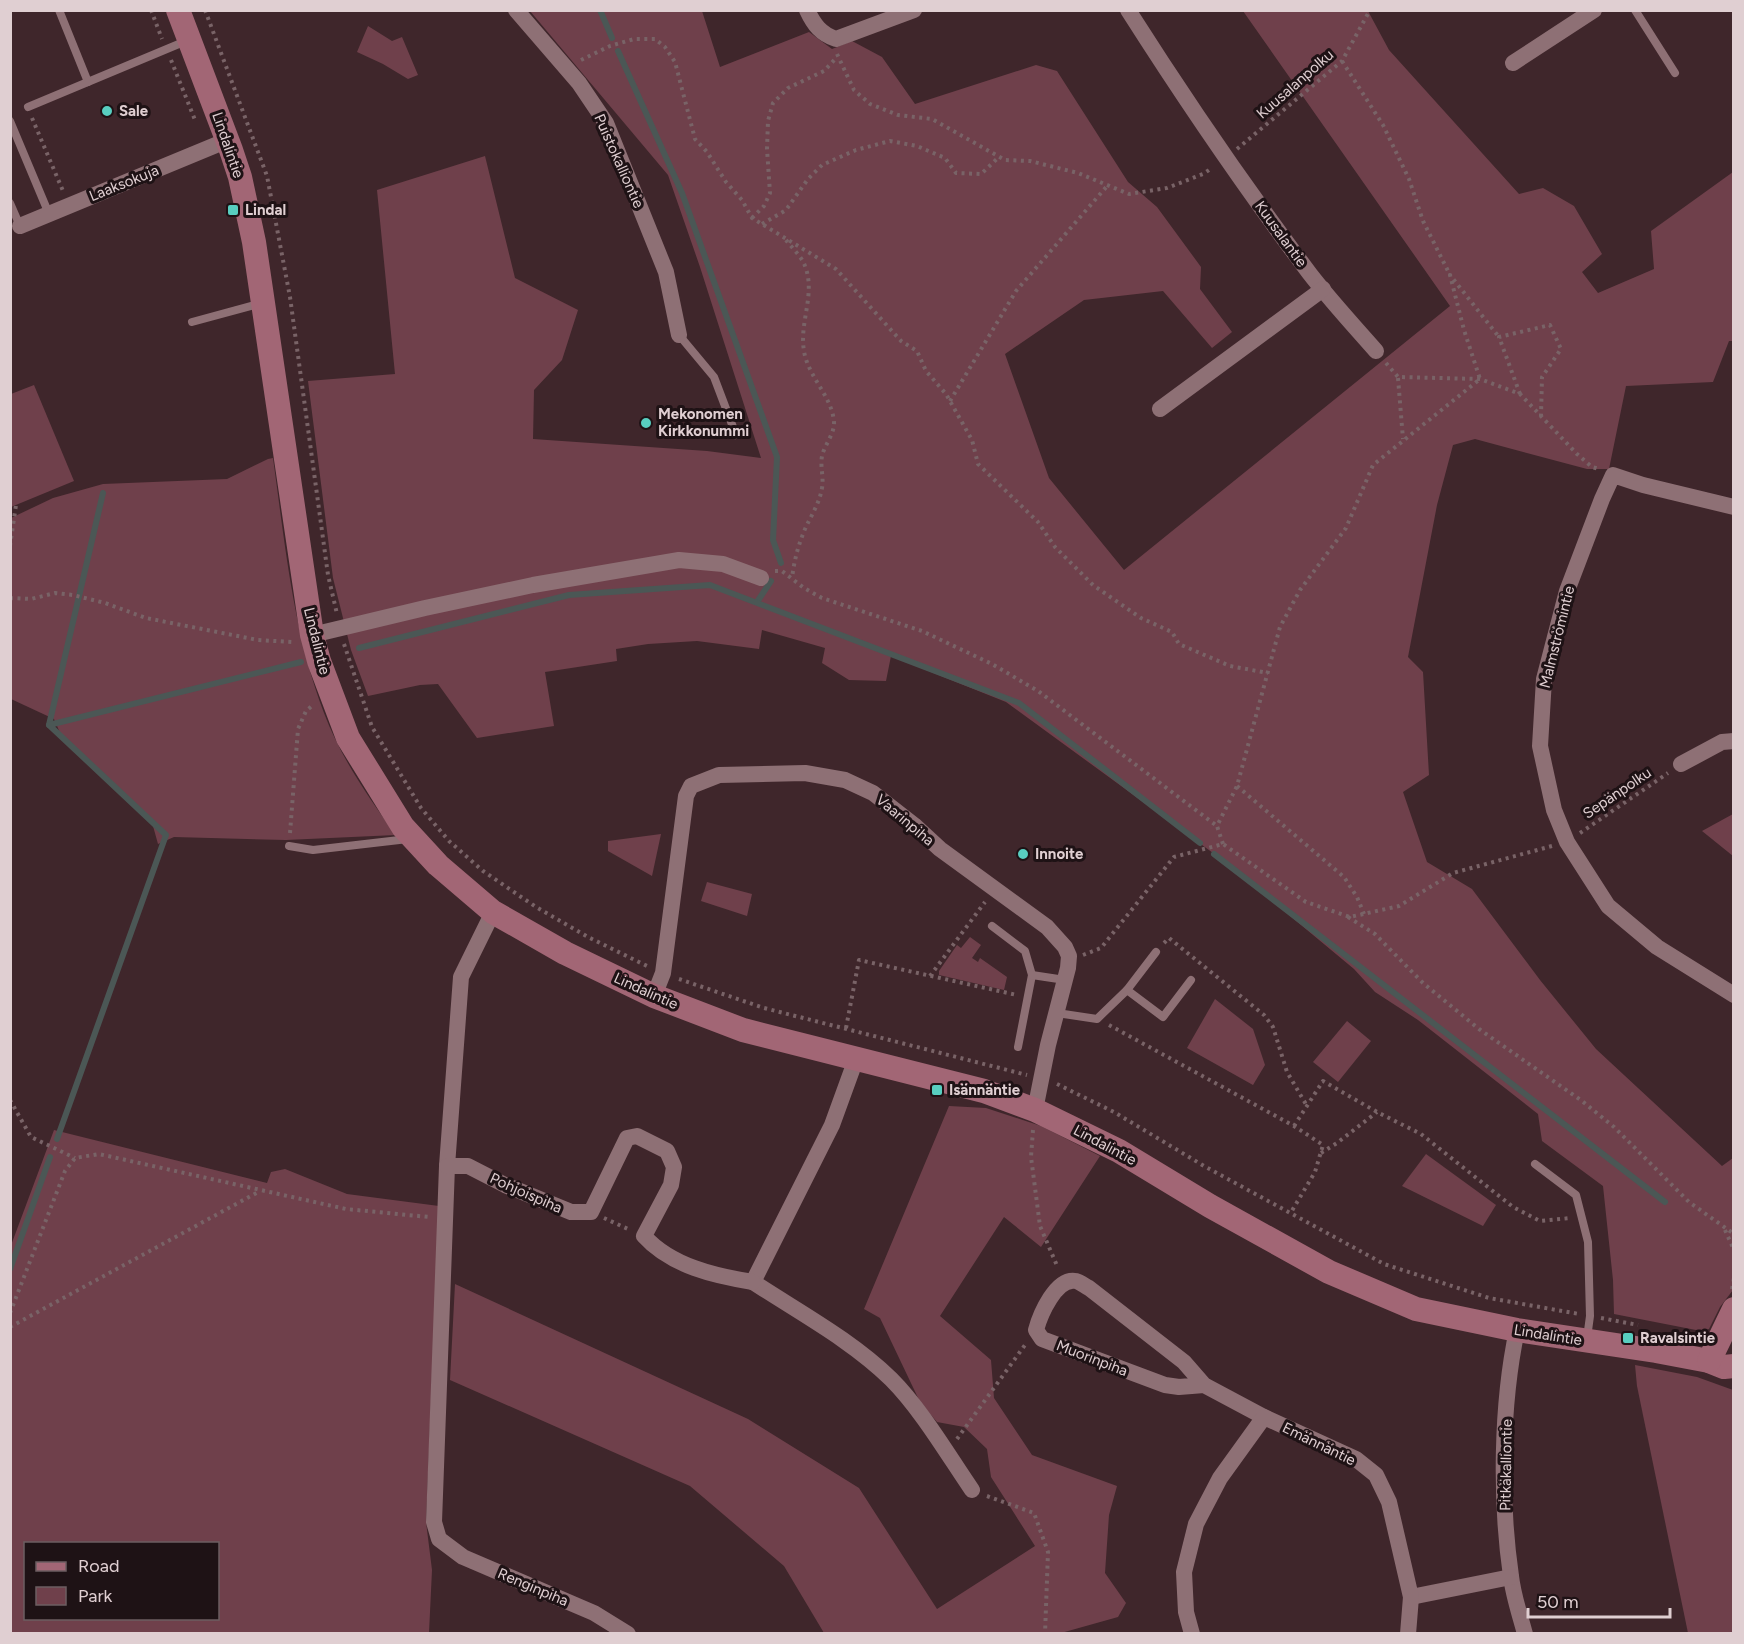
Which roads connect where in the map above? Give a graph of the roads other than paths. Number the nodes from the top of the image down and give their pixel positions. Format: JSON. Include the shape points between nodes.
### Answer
{"nodes":[{"id":1,"x":59,"y":10,"type":"edge"},
{"id":2,"x":178,"y":10,"type":"edge"},
{"id":3,"x":516,"y":10,"type":"edge"},
{"id":4,"x":807,"y":10,"type":"edge"},
{"id":5,"x":914,"y":10,"type":"edge"},
{"id":6,"x":1128,"y":10,"type":"edge"},
{"id":7,"x":1594,"y":10,"type":"edge"},
{"id":8,"x":1635,"y":10,"type":"edge"},
{"id":9,"x":189,"y":40,"type":"junction"},
{"id":10,"x":1513,"y":63,"type":"dead end"},
{"id":11,"x":1676,"y":73,"type":"dead end"},
{"id":12,"x":88,"y":82,"type":"junction"},
{"id":13,"x":28,"y":107,"type":"road end"},
{"id":14,"x":10,"y":121,"type":"edge"},
{"id":15,"x":217,"y":145,"type":"junction"},
{"id":16,"x":10,"y":203,"type":"edge"},
{"id":17,"x":49,"y":214,"type":"junction"},
{"id":18,"x":20,"y":226,"type":"joint"},
{"id":19,"x":1323,"y":289,"type":"junction"},
{"id":20,"x":262,"y":303,"type":"junction"},
{"id":21,"x":192,"y":322,"type":"dead end"},
{"id":22,"x":679,"y":334,"type":"joint"},
{"id":23,"x":1376,"y":351,"type":"road end"},
{"id":24,"x":1160,"y":409,"type":"dead end"},
{"id":25,"x":736,"y":435,"type":"dead end"},
{"id":26,"x":1734,"y":507,"type":"edge"},
{"id":27,"x":761,"y":578,"type":"road end"},
{"id":28,"x":313,"y":639,"type":"junction"},
{"id":29,"x":1734,"y":741,"type":"edge"},
{"id":30,"x":1681,"y":764,"type":"road end"},
{"id":31,"x":414,"y":839,"type":"junction"},
{"id":32,"x":289,"y":846,"type":"road end"},
{"id":33,"x":493,"y":912,"type":"junction"},
{"id":34,"x":993,"y":926,"type":"dead end"},
{"id":35,"x":1156,"y":952,"type":"road end"},
{"id":36,"x":1032,"y":975,"type":"junction"},
{"id":37,"x":1065,"y":980,"type":"junction"},
{"id":38,"x":1191,"y":980,"type":"dead end"},
{"id":39,"x":1127,"y":990,"type":"junction"},
{"id":40,"x":1734,"y":995,"type":"edge"},
{"id":41,"x":654,"y":996,"type":"junction"},
{"id":42,"x":1057,"y":1013,"type":"junction"},
{"id":43,"x":1018,"y":1047,"type":"dead end"},
{"id":44,"x":856,"y":1059,"type":"junction"},
{"id":45,"x":1035,"y":1110,"type":"junction"},
{"id":46,"x":1535,"y":1164,"type":"dead end"},
{"id":47,"x":447,"y":1166,"type":"junction"},
{"id":48,"x":753,"y":1282,"type":"junction"},
{"id":49,"x":1734,"y":1309,"type":"edge"},
{"id":50,"x":1516,"y":1330,"type":"junction"},
{"id":51,"x":1587,"y":1341,"type":"junction"},
{"id":52,"x":1725,"y":1368,"type":"edge"},
{"id":53,"x":1204,"y":1384,"type":"junction"},
{"id":54,"x":1264,"y":1417,"type":"junction"},
{"id":55,"x":972,"y":1490,"type":"road end"},
{"id":56,"x":1511,"y":1577,"type":"junction"},
{"id":57,"x":1411,"y":1597,"type":"junction"},
{"id":58,"x":628,"y":1634,"type":"edge"},
{"id":59,"x":1192,"y":1634,"type":"edge"},
{"id":60,"x":1408,"y":1634,"type":"edge"},
{"id":61,"x":1525,"y":1634,"type":"edge"}],
"edges":[{"from":1,"to":12,"type":"lane"},
{"from":2,"to":9,"type":"street","name":"Lindalintie"},
{"from":3,"to":22,"type":"street","name":"Puistokalliontie","via":[[579,83],[606,123],[666,272]]},
{"from":4,"to":5,"type":"street","via":[[813,23],[836,39]]},
{"from":6,"to":19,"type":"street","name":"Kuusalantie","via":[[1223,161]]},
{"from":7,"to":10,"type":"street"},
{"from":8,"to":11,"type":"lane"},
{"from":9,"to":12,"type":"lane"},
{"from":9,"to":15,"type":"street","name":"Lindalintie"},
{"from":12,"to":13,"type":"lane"},
{"from":14,"to":17,"type":"lane"},
{"from":15,"to":17,"type":"street","name":"Laaksokuja"},
{"from":15,"to":20,"type":"street","name":"Lindalintie","via":[[247,206]]},
{"from":16,"to":18,"type":"lane"},
{"from":17,"to":18,"type":"street","name":"Laaksokuja"},
{"from":19,"to":23,"type":"street","name":"Kuusalantie"},
{"from":19,"to":24,"type":"street"},
{"from":20,"to":21,"type":"lane"},
{"from":20,"to":28,"type":"street","name":"Lindalintie"},
{"from":22,"to":25,"type":"lane","via":[[714,376]]},
{"from":26,"to":40,"type":"street","name":"Malmströmintie","via":[[1613,475],[1567,591],[1544,679],[1540,746],[1554,810],[1567,842],[1608,906],[1657,947]]},
{"from":27,"to":28,"type":"street","via":[[723,564],[679,560],[533,585],[340,628]]},
{"from":28,"to":31,"type":"street","name":"Lindalintie","via":[[348,738]]},
{"from":29,"to":30,"type":"street","via":[[1722,742]]},
{"from":31,"to":32,"type":"lane","via":[[313,850]]},
{"from":31,"to":33,"type":"street","name":"Lindalintie"},
{"from":33,"to":41,"type":"street","name":"Lindalintie","via":[[565,954]]},
{"from":33,"to":47,"type":"street","via":[[461,977]]},
{"from":34,"to":36,"type":"lane","via":[[1025,951]]},
{"from":35,"to":39,"type":"lane"},
{"from":36,"to":37,"type":"lane"},
{"from":36,"to":43,"type":"lane"},
{"from":37,"to":41,"type":"street","name":"Vaarinpiha","via":[[1069,956],[1047,927],[940,849],[873,793],[845,780],[806,773],[719,775],[691,786],[686,796],[663,973]]},
{"from":37,"to":42,"type":"street"},
{"from":38,"to":39,"type":"lane","via":[[1162,1017]]},
{"from":39,"to":42,"type":"lane","via":[[1097,1019]]},
{"from":41,"to":44,"type":"street","name":"Lindalintie","via":[[743,1030]]},
{"from":42,"to":45,"type":"street"},
{"from":44,"to":45,"type":"street","name":"Lindalintie","via":[[984,1091]]},
{"from":44,"to":48,"type":"street","via":[[832,1125]]},
{"from":45,"to":50,"type":"street","name":"Lindalintie","via":[[1119,1151],[1329,1272],[1416,1309]]},
{"from":46,"to":51,"type":"lane","via":[[1576,1195],[1588,1242]]},
{"from":47,"to":48,"type":"street","name":"Pohjoispiha","via":[[468,1166],[571,1212],[591,1212],[627,1138],[638,1136],[667,1152],[674,1167],[671,1185],[645,1236],[655,1248],[680,1261],[720,1277]]},
{"from":47,"to":58,"type":"street","name":"Renginpiha","via":[[434,1504],[439,1539],[464,1557],[594,1613]]},
{"from":48,"to":55,"type":"street","via":[[853,1347],[892,1380]]},
{"from":49,"to":52,"type":"street"},
{"from":50,"to":51,"type":"street","name":"Lindalintie"},
{"from":50,"to":56,"type":"street","name":"Pitkäkalliontie","via":[[1509,1366],[1503,1488]]},
{"from":51,"to":52,"type":"street","name":"Lindalintie"},
{"from":53,"to":53,"type":"street","name":"Muorinpiha","via":[[1184,1362],[1089,1288],[1075,1281],[1064,1283],[1047,1301],[1036,1330],[1042,1339],[1165,1385]]},
{"from":53,"to":54,"type":"street"},
{"from":54,"to":57,"type":"street","name":"Emännäntie","via":[[1356,1459],[1376,1475],[1389,1502]]},
{"from":54,"to":59,"type":"street","name":"Emännäntie","via":[[1220,1478],[1196,1524],[1184,1572],[1186,1612]]},
{"from":56,"to":57,"type":"street"},
{"from":56,"to":61,"type":"street","name":"Pitkäkalliontie"},
{"from":57,"to":60,"type":"street","name":"Emännäntie"}]}
